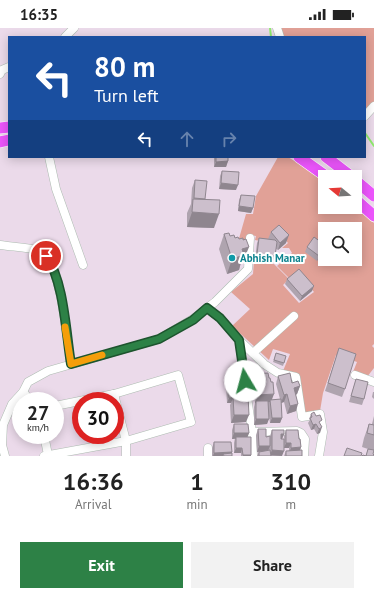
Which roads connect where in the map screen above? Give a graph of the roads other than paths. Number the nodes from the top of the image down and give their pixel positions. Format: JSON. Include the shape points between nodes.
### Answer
{"nodes":[{"id":1,"x":74,"y":28,"type":"edge"},
{"id":2,"x":65,"y":36,"type":"edge"},
{"id":3,"x":8,"y":67,"type":"edge"},
{"id":4,"x":0,"y":74,"type":"edge"},
{"id":5,"x":374,"y":106,"type":"edge"},
{"id":6,"x":366,"y":115,"type":"edge"},
{"id":7,"x":49,"y":158,"type":"edge"},
{"id":8,"x":300,"y":158,"type":"edge"},
{"id":9,"x":327,"y":158,"type":"edge"},
{"id":10,"x":343,"y":170,"type":"edge"},
{"id":11,"x":318,"y":171,"type":"edge"},
{"id":12,"x":362,"y":186,"type":"edge"},
{"id":13,"x":374,"y":196,"type":"edge"},
{"id":14,"x":362,"y":205,"type":"edge"},
{"id":15,"x":374,"y":216,"type":"edge"},
{"id":16,"x":250,"y":238,"type":"dead end"},
{"id":17,"x":0,"y":245,"type":"edge"},
{"id":18,"x":83,"y":265,"type":"dead end"},
{"id":19,"x":207,"y":308,"type":"junction"},
{"id":20,"x":294,"y":316,"type":"dead end"},
{"id":21,"x":239,"y":340,"type":"junction"},
{"id":22,"x":253,"y":353,"type":"junction"},
{"id":23,"x":71,"y":364,"type":"junction"},
{"id":24,"x":355,"y":375,"type":"dead end"},
{"id":25,"x":374,"y":382,"type":"edge"},
{"id":26,"x":23,"y":392,"type":"edge"},
{"id":27,"x":121,"y":392,"type":"edge"},
{"id":28,"x":12,"y":404,"type":"edge"},
{"id":29,"x":252,"y":432,"type":"junction"},
{"id":30,"x":124,"y":433,"type":"edge"},
{"id":31,"x":126,"y":441,"type":"junction"},
{"id":32,"x":45,"y":444,"type":"edge"},
{"id":33,"x":1,"y":445,"type":"edge"},
{"id":34,"x":46,"y":455,"type":"edge"},
{"id":35,"x":5,"y":456,"type":"edge"},
{"id":36,"x":126,"y":456,"type":"edge"},
{"id":37,"x":253,"y":456,"type":"edge"},
{"id":38,"x":304,"y":456,"type":"edge"},
{"id":39,"x":319,"y":456,"type":"edge"}],
"edges":[{"from":1,"to":2,"type":"street"},
{"from":3,"to":4,"type":"street"},
{"from":5,"to":6,"type":"street"},
{"from":7,"to":18,"type":"street","via":[[56,189]]},
{"from":8,"to":11,"type":"highway"},
{"from":9,"to":10,"type":"highway"},
{"from":12,"to":13,"type":"highway"},
{"from":14,"to":15,"type":"highway"},
{"from":16,"to":19,"type":"street","via":[[248,270]]},
{"from":17,"to":23,"type":"street","via":[[41,251],[52,264],[59,286]]},
{"from":19,"to":21,"type":"street","via":[[220,318]]},
{"from":19,"to":23,"type":"street","via":[[193,320],[159,339]]},
{"from":20,"to":22,"type":"street"},
{"from":21,"to":22,"type":"street"},
{"from":21,"to":29,"type":"street"},
{"from":22,"to":39,"type":"street","via":[[278,373],[296,377],[302,417],[320,414],[323,432]]},
{"from":23,"to":26,"type":"street","via":[[48,371],[28,382]]},
{"from":24,"to":25,"type":"street"},
{"from":27,"to":31,"type":"street","via":[[178,375],[191,422]]},
{"from":28,"to":33,"type":"street","via":[[3,425]]},
{"from":29,"to":37,"type":"street"},
{"from":29,"to":38,"type":"street","via":[[297,431],[305,438]]},
{"from":30,"to":31,"type":"street"},
{"from":31,"to":34,"type":"street"},
{"from":31,"to":36,"type":"street"},
{"from":32,"to":34,"type":"street"},
{"from":33,"to":35,"type":"street"}]}
